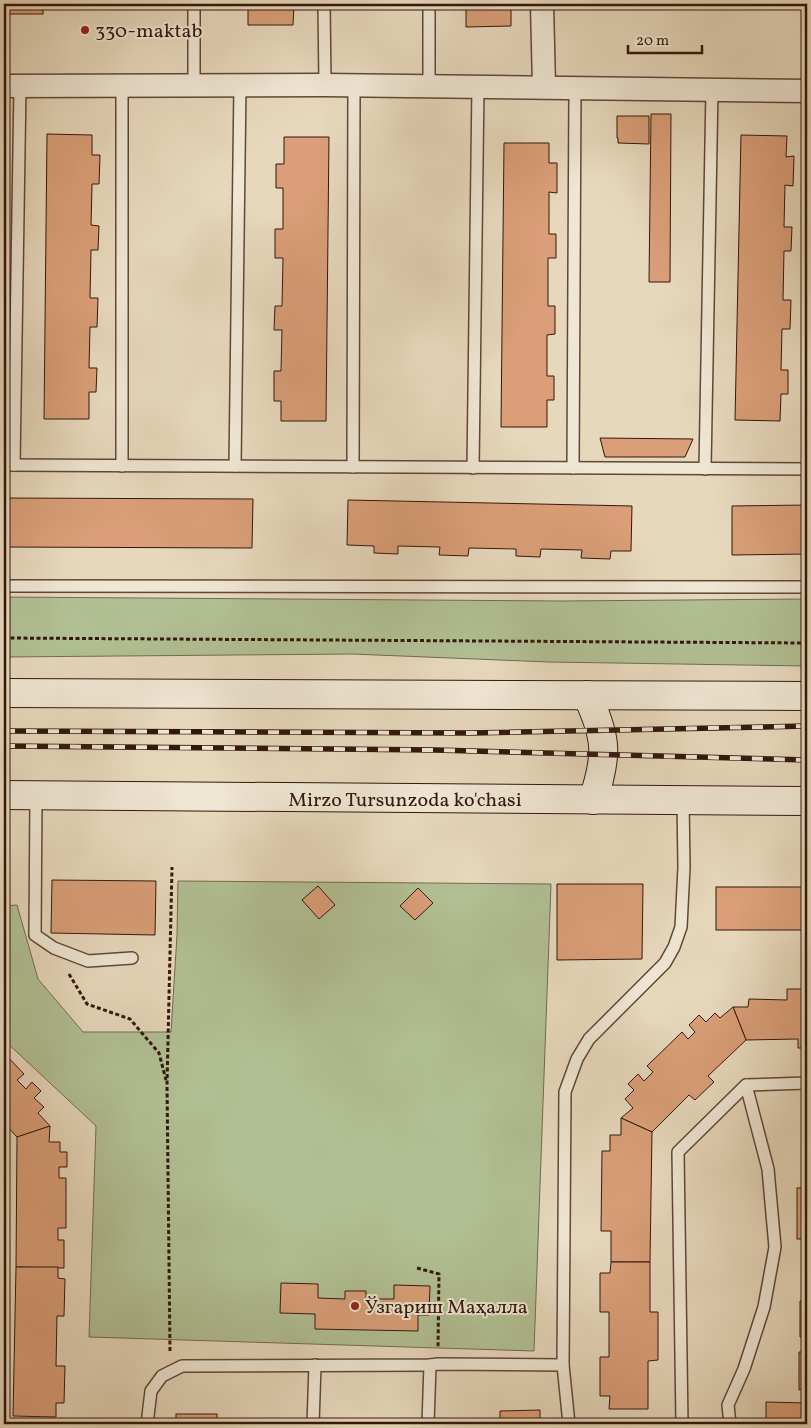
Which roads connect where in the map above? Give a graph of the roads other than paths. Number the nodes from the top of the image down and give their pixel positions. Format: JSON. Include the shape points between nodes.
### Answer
{"nodes":[{"id":1,"x":194,"y":4,"type":"edge"},
{"id":2,"x":324,"y":4,"type":"edge"},
{"id":3,"x":429,"y":4,"type":"edge"},
{"id":4,"x":542,"y":4,"type":"edge"},
{"id":5,"x":122,"y":85,"type":"junction"},
{"id":6,"x":194,"y":85,"type":"junction"},
{"id":7,"x":240,"y":85,"type":"junction"},
{"id":8,"x":325,"y":85,"type":"junction"},
{"id":9,"x":354,"y":85,"type":"junction"},
{"id":10,"x":12,"y":86,"type":"edge"},
{"id":11,"x":429,"y":86,"type":"junction"},
{"id":12,"x":478,"y":86,"type":"junction"},
{"id":13,"x":544,"y":87,"type":"junction"},
{"id":14,"x":575,"y":88,"type":"junction"},
{"id":15,"x":712,"y":90,"type":"junction"},
{"id":16,"x":807,"y":91,"type":"edge"},
{"id":17,"x":9,"y":465,"type":"edge"},
{"id":18,"x":122,"y":466,"type":"junction"},
{"id":19,"x":235,"y":466,"type":"junction"},
{"id":20,"x":353,"y":467,"type":"junction"},
{"id":21,"x":473,"y":468,"type":"junction"},
{"id":22,"x":573,"y":468,"type":"junction"},
{"id":23,"x":706,"y":469,"type":"junction"},
{"id":24,"x":807,"y":469,"type":"edge"},
{"id":25,"x":4,"y":586,"type":"edge"},
{"id":26,"x":807,"y":587,"type":"edge"},
{"id":27,"x":4,"y":693,"type":"edge"},
{"id":28,"x":587,"y":695,"type":"junction"},
{"id":29,"x":807,"y":696,"type":"edge"},
{"id":30,"x":4,"y":795,"type":"edge"},
{"id":31,"x":36,"y":795,"type":"junction"},
{"id":32,"x":593,"y":800,"type":"junction"},
{"id":33,"x":683,"y":800,"type":"junction"},
{"id":34,"x":807,"y":801,"type":"edge"},
{"id":35,"x":132,"y":958,"type":"dead end"},
{"id":36,"x":807,"y":1084,"type":"edge"},
{"id":37,"x":746,"y":1085,"type":"junction"},
{"id":38,"x":434,"y":1364,"type":"junction"},
{"id":39,"x":315,"y":1365,"type":"junction"},
{"id":40,"x":563,"y":1365,"type":"junction"},
{"id":41,"x":147,"y":1424,"type":"edge"},
{"id":42,"x":313,"y":1424,"type":"edge"},
{"id":43,"x":428,"y":1424,"type":"edge"},
{"id":44,"x":569,"y":1424,"type":"edge"},
{"id":45,"x":682,"y":1424,"type":"edge"},
{"id":46,"x":730,"y":1424,"type":"edge"}],
"edges":[{"from":1,"to":6,"type":"lane"},
{"from":2,"to":8,"type":"lane"},
{"from":3,"to":11,"type":"lane"},
{"from":4,"to":13,"type":"street"},
{"from":5,"to":6,"type":"street"},
{"from":5,"to":10,"type":"street"},
{"from":5,"to":18,"type":"lane"},
{"from":6,"to":7,"type":"street"},
{"from":7,"to":8,"type":"street"},
{"from":7,"to":19,"type":"lane"},
{"from":8,"to":9,"type":"street"},
{"from":9,"to":11,"type":"street"},
{"from":9,"to":20,"type":"lane"},
{"from":10,"to":17,"type":"lane"},
{"from":11,"to":12,"type":"street"},
{"from":12,"to":13,"type":"street"},
{"from":12,"to":21,"type":"lane"},
{"from":13,"to":14,"type":"street"},
{"from":14,"to":15,"type":"street"},
{"from":14,"to":22,"type":"lane"},
{"from":15,"to":16,"type":"street"},
{"from":15,"to":23,"type":"lane"},
{"from":17,"to":18,"type":"lane"},
{"from":18,"to":19,"type":"lane"},
{"from":19,"to":20,"type":"lane"},
{"from":20,"to":21,"type":"lane"},
{"from":21,"to":22,"type":"lane"},
{"from":22,"to":23,"type":"lane"},
{"from":23,"to":24,"type":"lane"},
{"from":25,"to":26,"type":"lane"},
{"from":27,"to":28,"type":"main road"},
{"from":28,"to":29,"type":"main road"},
{"from":28,"to":32,"type":"main road","via":[[598,718],[604,746],[601,774]]},
{"from":30,"to":31,"type":"main road","name":"Mirzo Tursunzoda ko'chasi"},
{"from":31,"to":32,"type":"main road","name":"Mirzo Tursunzoda ko'chasi"},
{"from":31,"to":35,"type":"lane","via":[[36,935],[54,948],[88,961]]},
{"from":32,"to":33,"type":"main road","name":"Mirzo Tursunzoda ko'chasi"},
{"from":33,"to":34,"type":"main road","name":"Mirzo Tursunzoda ko'chasi"},
{"from":33,"to":40,"type":"lane","via":[[681,927],[674,947],[665,963],[589,1039],[577,1059],[565,1092]]},
{"from":36,"to":37,"type":"lane"},
{"from":37,"to":45,"type":"lane","via":[[678,1152]]},
{"from":37,"to":46,"type":"lane","via":[[768,1169],[775,1247],[764,1307],[744,1369],[728,1405]]},
{"from":38,"to":39,"type":"lane"},
{"from":38,"to":40,"type":"lane"},
{"from":38,"to":43,"type":"lane"},
{"from":39,"to":41,"type":"lane","via":[[182,1366],[162,1376],[152,1391]]},
{"from":39,"to":42,"type":"lane"},
{"from":40,"to":44,"type":"lane"}]}
